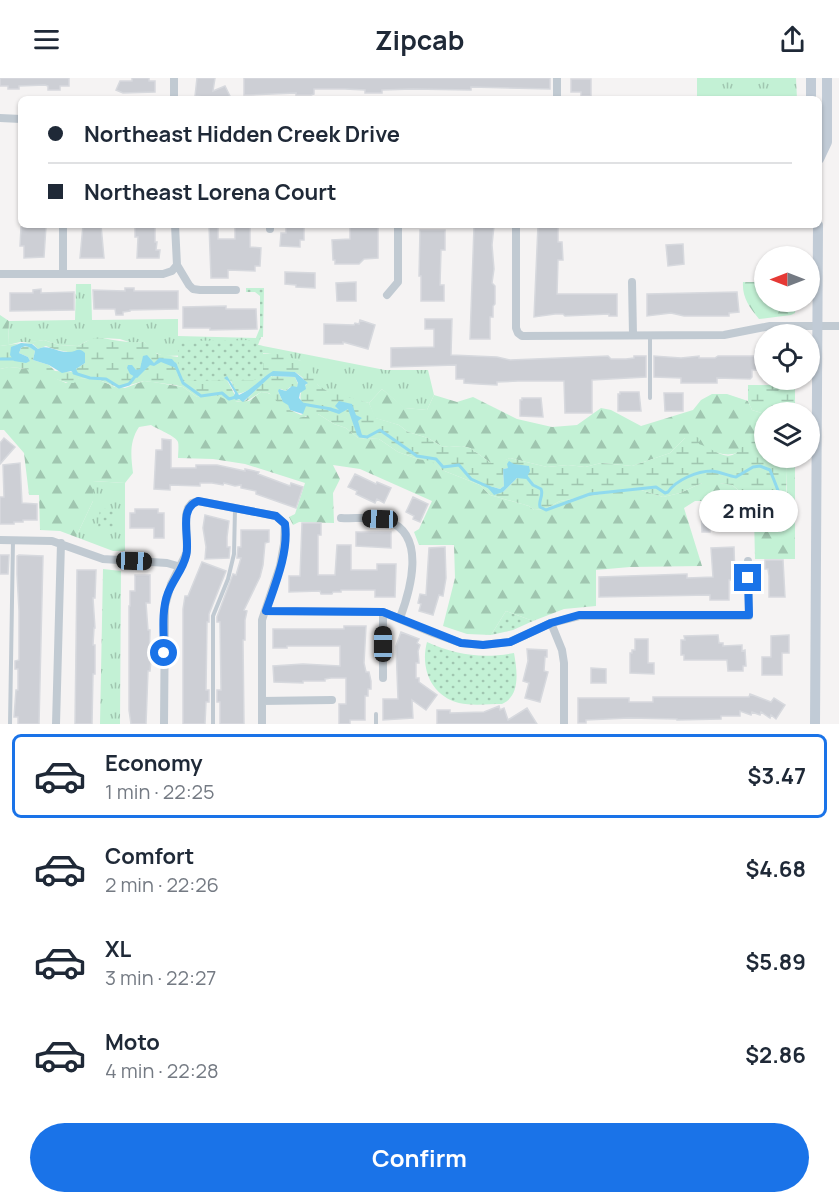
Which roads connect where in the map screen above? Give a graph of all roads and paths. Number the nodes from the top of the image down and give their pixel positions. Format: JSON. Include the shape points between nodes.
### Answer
{"nodes":[{"id":1,"x":174,"y":78,"type":"edge"},
{"id":2,"x":557,"y":78,"type":"edge"},
{"id":3,"x":811,"y":78,"type":"edge"},
{"id":4,"x":827,"y":78,"type":"edge"},
{"id":5,"x":174,"y":96,"type":"edge"},
{"id":6,"x":557,"y":96,"type":"edge"},
{"id":7,"x":811,"y":96,"type":"edge"},
{"id":8,"x":0,"y":118,"type":"edge"},
{"id":9,"x":18,"y":118,"type":"edge"},
{"id":10,"x":822,"y":153,"type":"edge"},
{"id":11,"x":63,"y":228,"type":"edge"},
{"id":12,"x":175,"y":228,"type":"edge"},
{"id":13,"x":398,"y":228,"type":"edge"},
{"id":14,"x":516,"y":228,"type":"edge"},
{"id":15,"x":818,"y":228,"type":"edge"},
{"id":16,"x":177,"y":265,"type":"junction"},
{"id":17,"x":63,"y":273,"type":"junction"},
{"id":18,"x":0,"y":274,"type":"edge"},
{"id":19,"x":632,"y":282,"type":"dead end"},
{"id":20,"x":236,"y":290,"type":"dead end"},
{"id":21,"x":387,"y":296,"type":"dead end"},
{"id":22,"x":818,"y":324,"type":"edge"},
{"id":23,"x":839,"y":326,"type":"edge"},
{"id":24,"x":820,"y":327,"type":"edge"},
{"id":25,"x":754,"y":329,"type":"edge"},
{"id":26,"x":633,"y":335,"type":"junction"},
{"id":27,"x":650,"y":335,"type":"junction"},
{"id":28,"x":818,"y":390,"type":"edge"},
{"id":29,"x":650,"y":398,"type":"dead end"},
{"id":30,"x":235,"y":508,"type":"junction"},
{"id":31,"x":341,"y":518,"type":"dead end"},
{"id":32,"x":0,"y":540,"type":"edge"},
{"id":33,"x":13,"y":540,"type":"junction"},
{"id":34,"x":61,"y":543,"type":"junction"},
{"id":35,"x":748,"y":561,"type":"dead end"},
{"id":36,"x":181,"y":567,"type":"junction"},
{"id":37,"x":266,"y":611,"type":"junction"},
{"id":38,"x":383,"y":612,"type":"junction"},
{"id":39,"x":400,"y":618,"type":"junction"},
{"id":40,"x":551,"y":623,"type":"junction"},
{"id":41,"x":383,"y":678,"type":"dead end"},
{"id":42,"x":332,"y":700,"type":"dead end"},
{"id":43,"x":262,"y":701,"type":"junction"},
{"id":44,"x":376,"y":714,"type":"dead end"},
{"id":45,"x":10,"y":724,"type":"edge"},
{"id":46,"x":56,"y":724,"type":"edge"},
{"id":47,"x":164,"y":724,"type":"edge"},
{"id":48,"x":213,"y":724,"type":"edge"},
{"id":49,"x":262,"y":724,"type":"edge"},
{"id":50,"x":376,"y":724,"type":"edge"},
{"id":51,"x":564,"y":724,"type":"edge"},
{"id":52,"x":815,"y":724,"type":"edge"}],
"edges":[{"from":1,"to":5,"type":"street"},
{"from":2,"to":6,"type":"street"},
{"from":3,"to":7,"type":"main road"},
{"from":4,"to":10,"type":"main road","via":[[827,142]]},
{"from":8,"to":9,"type":"street"},
{"from":11,"to":17,"type":"street"},
{"from":12,"to":16,"type":"street"},
{"from":13,"to":21,"type":"street","via":[[398,282]]},
{"from":14,"to":26,"type":"street","via":[[518,333]]},
{"from":15,"to":22,"type":"main road"},
{"from":16,"to":17,"type":"street","via":[[163,274]]},
{"from":16,"to":20,"type":"street","via":[[193,289]]},
{"from":17,"to":18,"type":"street"},
{"from":19,"to":26,"type":"street"},
{"from":23,"to":24,"type":"street"},
{"from":25,"to":27,"type":"street","via":[[724,335]]},
{"from":26,"to":27,"type":"street"},
{"from":27,"to":29,"type":"lane"},
{"from":28,"to":52,"type":"main road"},
{"from":30,"to":36,"type":"street","via":[[204,501],[192,504],[186,515],[187,552]]},
{"from":30,"to":37,"type":"street","via":[[276,516],[285,524],[280,566]]},
{"from":30,"to":48,"type":"lane","via":[[234,554],[213,615]]},
{"from":31,"to":39,"type":"street","via":[[389,521],[404,532],[411,545],[412,577]]},
{"from":32,"to":33,"type":"street"},
{"from":33,"to":34,"type":"street"},
{"from":33,"to":45,"type":"lane"},
{"from":34,"to":36,"type":"street","via":[[103,559],[167,562]]},
{"from":34,"to":46,"type":"street"},
{"from":35,"to":40,"type":"street","via":[[749,615],[579,615]]},
{"from":36,"to":47,"type":"street","via":[[165,606]]},
{"from":37,"to":38,"type":"street"},
{"from":37,"to":43,"type":"street","via":[[261,627]]},
{"from":38,"to":39,"type":"street"},
{"from":38,"to":41,"type":"street"},
{"from":39,"to":40,"type":"street","via":[[461,643],[483,645],[510,642]]},
{"from":40,"to":51,"type":"street","via":[[564,663]]},
{"from":42,"to":43,"type":"street"},
{"from":43,"to":49,"type":"street"},
{"from":44,"to":50,"type":"lane"}]}
